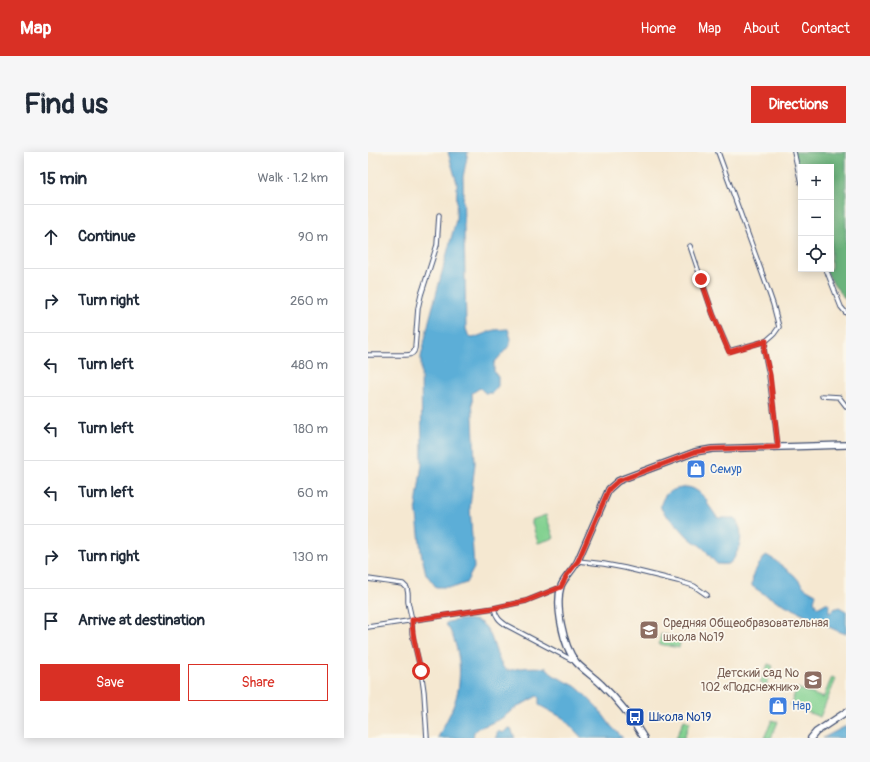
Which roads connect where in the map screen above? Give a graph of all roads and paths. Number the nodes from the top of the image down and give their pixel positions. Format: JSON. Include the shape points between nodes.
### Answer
{"nodes":[{"id":1,"x":718,"y":152,"type":"edge"},
{"id":2,"x":794,"y":152,"type":"edge"},
{"id":3,"x":798,"y":170,"type":"edge"},
{"id":4,"x":439,"y":215,"type":"dead end"},
{"id":5,"x":690,"y":246,"type":"dead end"},
{"id":6,"x":827,"y":272,"type":"edge"},
{"id":7,"x":846,"y":313,"type":"edge"},
{"id":8,"x":766,"y":341,"type":"junction"},
{"id":9,"x":368,"y":355,"type":"edge"},
{"id":10,"x":822,"y":396,"type":"dead end"},
{"id":11,"x":846,"y":406,"type":"edge"},
{"id":12,"x":846,"y":445,"type":"edge"},
{"id":13,"x":778,"y":447,"type":"junction"},
{"id":14,"x":578,"y":561,"type":"junction"},
{"id":15,"x":368,"y":579,"type":"edge"},
{"id":16,"x":561,"y":587,"type":"junction"},
{"id":17,"x":707,"y":596,"type":"dead end"},
{"id":18,"x":494,"y":608,"type":"junction"},
{"id":19,"x":412,"y":620,"type":"junction"},
{"id":20,"x":368,"y":627,"type":"edge"},
{"id":21,"x":576,"y":662,"type":"junction"},
{"id":22,"x":846,"y":712,"type":"edge"},
{"id":23,"x":426,"y":738,"type":"edge"},
{"id":24,"x":644,"y":738,"type":"edge"},
{"id":25,"x":811,"y":738,"type":"edge"}],
"edges":[{"from":1,"to":8,"type":"street","via":[[779,327]]},
{"from":2,"to":3,"type":"street"},
{"from":4,"to":9,"type":"street","via":[[437,245],[418,308],[414,352],[411,355]]},
{"from":5,"to":8,"type":"street","via":[[729,352]]},
{"from":6,"to":7,"type":"street"},
{"from":8,"to":13,"type":"street","via":[[764,350],[770,375]]},
{"from":10,"to":11,"type":"street","via":[[839,396]]},
{"from":12,"to":13,"type":"street"},
{"from":13,"to":14,"type":"street","via":[[695,452],[618,481],[609,489]]},
{"from":14,"to":16,"type":"street"},
{"from":14,"to":17,"type":"street","via":[[625,568],[678,581],[694,586]]},
{"from":15,"to":19,"type":"street","via":[[403,584],[407,588]]},
{"from":16,"to":18,"type":"street","via":[[526,601]]},
{"from":16,"to":21,"type":"street","via":[[560,620],[565,640]]},
{"from":18,"to":19,"type":"street"},
{"from":18,"to":21,"type":"street","via":[[496,616],[506,625]]},
{"from":19,"to":20,"type":"street"},
{"from":19,"to":23,"type":"street","via":[[424,692]]},
{"from":21,"to":24,"type":"street","via":[[623,707]]},
{"from":22,"to":25,"type":"street"}]}
